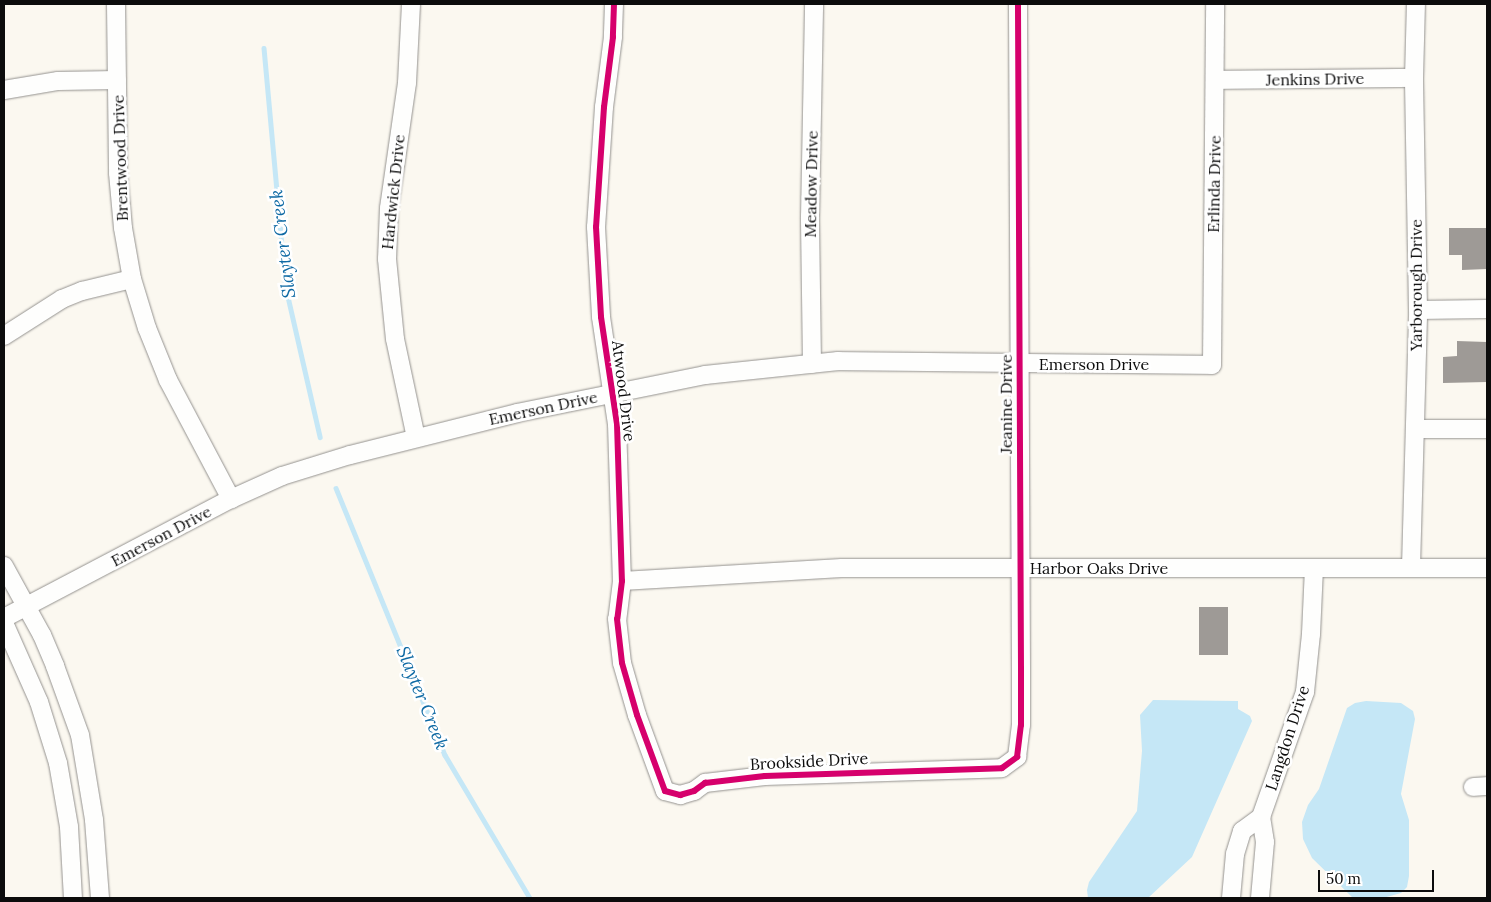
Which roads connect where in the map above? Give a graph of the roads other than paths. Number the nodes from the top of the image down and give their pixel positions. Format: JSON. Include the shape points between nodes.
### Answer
{"nodes":[{"id":1,"x":116,"y":4,"type":"edge"},
{"id":2,"x":411,"y":4,"type":"edge"},
{"id":3,"x":614,"y":4,"type":"edge"},
{"id":4,"x":814,"y":4,"type":"edge"},
{"id":5,"x":1018,"y":4,"type":"edge"},
{"id":6,"x":1215,"y":4,"type":"edge"},
{"id":7,"x":1416,"y":4,"type":"edge"},
{"id":8,"x":1414,"y":78,"type":"junction"},
{"id":9,"x":117,"y":80,"type":"junction"},
{"id":10,"x":1215,"y":80,"type":"junction"},
{"id":11,"x":4,"y":90,"type":"edge"},
{"id":12,"x":132,"y":279,"type":"junction"},
{"id":13,"x":1487,"y":309,"type":"edge"},
{"id":14,"x":1418,"y":310,"type":"junction"},
{"id":15,"x":4,"y":336,"type":"edge"},
{"id":16,"x":812,"y":364,"type":"junction"},
{"id":17,"x":1020,"y":364,"type":"junction"},
{"id":18,"x":1212,"y":365,"type":"joint"},
{"id":19,"x":613,"y":393,"type":"junction"},
{"id":20,"x":1415,"y":429,"type":"junction"},
{"id":21,"x":1487,"y":429,"type":"edge"},
{"id":22,"x":416,"y":438,"type":"junction"},
{"id":23,"x":231,"y":499,"type":"junction"},
{"id":24,"x":4,"y":566,"type":"edge"},
{"id":25,"x":1411,"y":567,"type":"junction"},
{"id":26,"x":1021,"y":568,"type":"junction"},
{"id":27,"x":1314,"y":568,"type":"junction"},
{"id":28,"x":1487,"y":568,"type":"edge"},
{"id":29,"x":622,"y":581,"type":"junction"},
{"id":30,"x":27,"y":606,"type":"junction"},
{"id":31,"x":4,"y":618,"type":"edge"},
{"id":32,"x":4,"y":622,"type":"edge"},
{"id":33,"x":973,"y":769,"type":"joint"},
{"id":34,"x":660,"y":776,"type":"joint"},
{"id":35,"x":1261,"y":817,"type":"junction"},
{"id":36,"x":73,"y":898,"type":"edge"},
{"id":37,"x":100,"y":898,"type":"edge"},
{"id":38,"x":1231,"y":898,"type":"edge"},
{"id":39,"x":1260,"y":898,"type":"edge"}],
"edges":[{"from":1,"to":9,"type":"street","name":"Brentwood Drive"},
{"from":2,"to":22,"type":"street","name":"Hardwick Drive","via":[[407,84],[389,208],[387,259],[395,339]]},
{"from":3,"to":19,"type":"street","name":"Atwood Drive","via":[[596,228],[601,317]]},
{"from":4,"to":16,"type":"street","name":"Meadow Drive","via":[[810,217]]},
{"from":5,"to":17,"type":"street","name":"Jeanine Drive"},
{"from":6,"to":10,"type":"street","name":"Erlinda Drive"},
{"from":7,"to":8,"type":"street","name":"Yarborough Drive"},
{"from":8,"to":10,"type":"street","name":"Jenkins Drive"},
{"from":8,"to":14,"type":"street","name":"Yarborough Drive"},
{"from":9,"to":11,"type":"street","via":[[58,81]]},
{"from":9,"to":12,"type":"street","name":"Brentwood Drive","via":[[118,181]]},
{"from":10,"to":18,"type":"street","name":"Erlinda Drive"},
{"from":12,"to":15,"type":"street","via":[[62,299]]},
{"from":12,"to":23,"type":"street","name":"Brentwood Drive","via":[[168,380]]},
{"from":13,"to":14,"type":"street"},
{"from":14,"to":20,"type":"street","name":"Yarborough Drive"},
{"from":16,"to":17,"type":"street","name":"Emerson Drive","via":[[838,361]]},
{"from":16,"to":19,"type":"street","name":"Emerson Drive","via":[[705,375]]},
{"from":17,"to":18,"type":"street","name":"Emerson Drive"},
{"from":17,"to":26,"type":"street","name":"Jeanine Drive"},
{"from":19,"to":22,"type":"street","name":"Emerson Drive"},
{"from":19,"to":29,"type":"street","name":"Atwood Drive","via":[[617,424]]},
{"from":20,"to":21,"type":"street"},
{"from":20,"to":25,"type":"street","name":"Yarborough Drive"},
{"from":22,"to":23,"type":"street","name":"Emerson Drive","via":[[282,476]]},
{"from":23,"to":30,"type":"street","name":"Emerson Drive"},
{"from":24,"to":30,"type":"street"},
{"from":25,"to":27,"type":"street","name":"Harbor Oaks Drive"},
{"from":25,"to":28,"type":"street","name":"Harbor Oaks Drive"},
{"from":26,"to":27,"type":"street","name":"Harbor Oaks Drive"},
{"from":26,"to":29,"type":"street","name":"Harbor Oaks Drive","via":[[842,568]]},
{"from":26,"to":33,"type":"street","name":"Jeanine Drive","via":[[1017,756],[1002,768]]},
{"from":27,"to":35,"type":"street","name":"Langdon Drive","via":[[1304,692]]},
{"from":29,"to":34,"type":"street","name":"Atwood Drive","via":[[617,619],[622,663]]},
{"from":30,"to":31,"type":"street","name":"Emerson Drive"},
{"from":30,"to":37,"type":"street","via":[[56,666],[80,734],[94,820]]},
{"from":32,"to":36,"type":"street","via":[[39,702],[58,763],[69,827]]},
{"from":33,"to":34,"type":"street","name":"Brookside Drive","via":[[765,776],[705,783],[694,791],[680,794],[665,791]]},
{"from":35,"to":38,"type":"street","via":[[1242,831],[1235,854]]},
{"from":35,"to":39,"type":"street","name":"Langdon Drive","via":[[1265,842]]}]}
